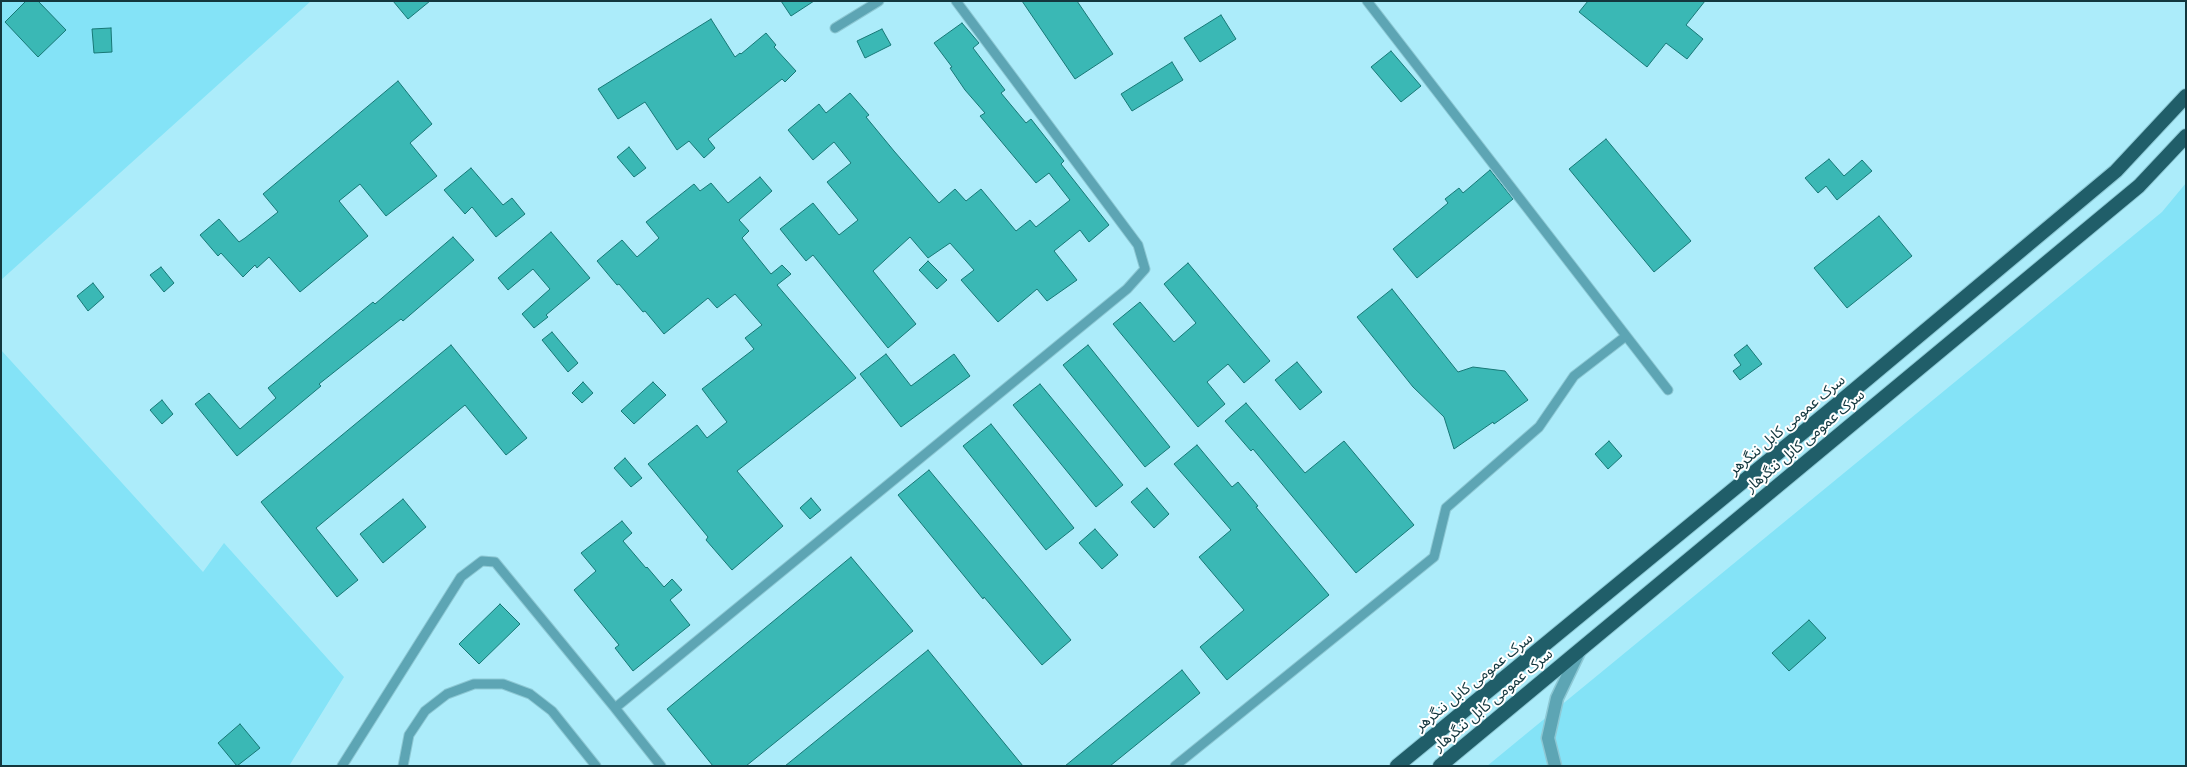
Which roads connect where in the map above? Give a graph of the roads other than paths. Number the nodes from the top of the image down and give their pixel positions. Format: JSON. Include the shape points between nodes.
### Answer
{"nodes":[{"id":1,"x":879,"y":1,"type":"edge"},
{"id":2,"x":956,"y":1,"type":"edge"},
{"id":3,"x":1379,"y":1,"type":"edge"},
{"id":4,"x":1370,"y":4,"type":"edge"},
{"id":5,"x":835,"y":28,"type":"dead end"},
{"id":6,"x":2186,"y":96,"type":"edge"},
{"id":7,"x":2186,"y":136,"type":"edge"},
{"id":8,"x":1626,"y":336,"type":"junction"},
{"id":9,"x":1668,"y":390,"type":"dead end"},
{"id":10,"x":1582,"y":646,"type":"junction"},
{"id":11,"x":615,"y":708,"type":"junction"},
{"id":12,"x":342,"y":766,"type":"edge"},
{"id":13,"x":402,"y":766,"type":"edge"},
{"id":14,"x":596,"y":766,"type":"edge"},
{"id":15,"x":661,"y":766,"type":"edge"},
{"id":16,"x":1175,"y":766,"type":"edge"},
{"id":17,"x":1397,"y":766,"type":"edge"},
{"id":18,"x":1440,"y":766,"type":"edge"},
{"id":19,"x":1555,"y":766,"type":"edge"}],
"edges":[{"from":1,"to":5,"type":"lane"},
{"from":2,"to":11,"type":"lane","via":[[1138,245],[1145,269],[1127,289]]},
{"from":3,"to":4,"type":"lane"},
{"from":4,"to":8,"type":"lane"},
{"from":6,"to":17,"type":"highway","name":"سرک عمومی کابل ننگرهر","via":[[2116,171]]},
{"from":7,"to":10,"type":"highway","name":"سرک عمومی کابل ننگرهار","via":[[2139,186]]},
{"from":8,"to":9,"type":"lane"},
{"from":8,"to":16,"type":"lane","via":[[1574,376],[1539,427],[1446,508],[1434,557]]},
{"from":10,"to":18,"type":"highway","name":"سرک عمومی کابل ننگرهار"},
{"from":10,"to":19,"type":"street","via":[[1557,698],[1548,738]]},
{"from":11,"to":12,"type":"lane","via":[[495,562],[482,561],[461,577]]},
{"from":11,"to":15,"type":"lane"},
{"from":13,"to":14,"type":"lane","via":[[409,735],[425,711],[447,694],[474,684],[503,684],[530,694],[552,711]]}]}
